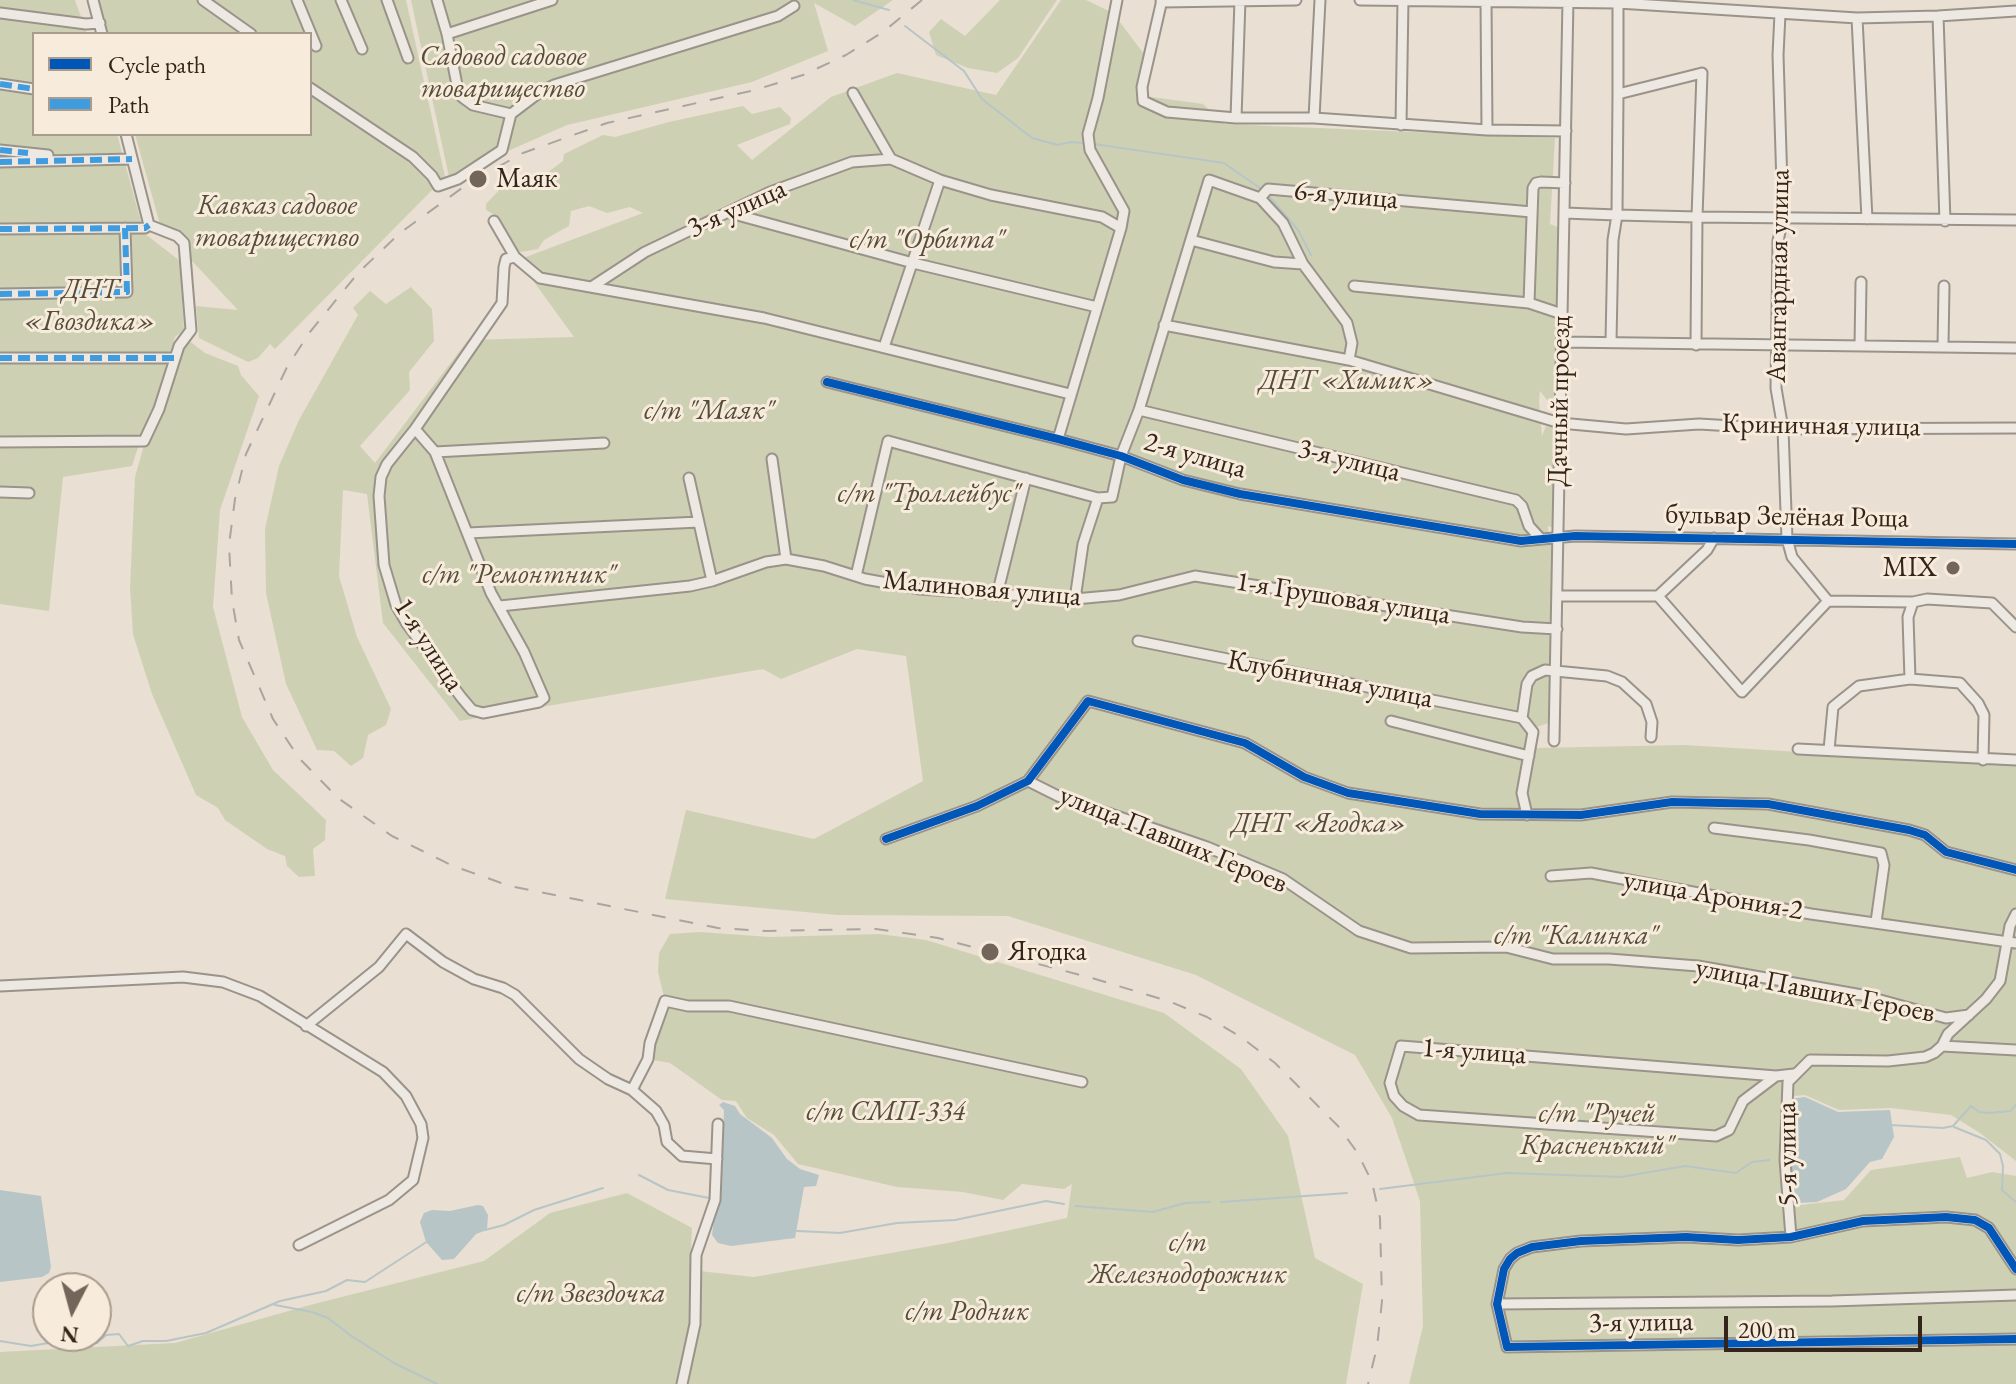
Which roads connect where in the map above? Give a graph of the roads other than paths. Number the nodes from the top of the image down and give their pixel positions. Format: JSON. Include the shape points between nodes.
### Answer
{"nodes":[{"id":1,"x":93,"y":0,"type":"edge"},
{"id":2,"x":203,"y":0,"type":"edge"},
{"id":3,"x":297,"y":0,"type":"edge"},
{"id":4,"x":341,"y":0,"type":"edge"},
{"id":5,"x":387,"y":0,"type":"edge"},
{"id":6,"x":437,"y":0,"type":"edge"},
{"id":7,"x":552,"y":0,"type":"edge"},
{"id":8,"x":1117,"y":0,"type":"edge"},
{"id":9,"x":1240,"y":0,"type":"edge"},
{"id":10,"x":1296,"y":0,"type":"edge"},
{"id":11,"x":1320,"y":0,"type":"edge"},
{"id":12,"x":1360,"y":0,"type":"edge"},
{"id":13,"x":1403,"y":0,"type":"edge"},
{"id":14,"x":1161,"y":1,"type":"edge"},
{"id":15,"x":1486,"y":1,"type":"edge"},
{"id":16,"x":1568,"y":2,"type":"edge"},
{"id":17,"x":1618,"y":2,"type":"edge"},
{"id":18,"x":1699,"y":5,"type":"edge"},
{"id":19,"x":794,"y":6,"type":"dead end"},
{"id":20,"x":2016,"y":11,"type":"edge"},
{"id":21,"x":0,"y":13,"type":"edge"},
{"id":22,"x":1780,"y":14,"type":"junction"},
{"id":23,"x":1938,"y":16,"type":"junction"},
{"id":24,"x":1857,"y":18,"type":"junction"},
{"id":25,"x":101,"y":29,"type":"edge"},
{"id":26,"x":248,"y":32,"type":"edge"},
{"id":27,"x":310,"y":32,"type":"edge"},
{"id":28,"x":447,"y":34,"type":"junction"},
{"id":29,"x":312,"y":36,"type":"edge"},
{"id":30,"x":316,"y":46,"type":"dead end"},
{"id":31,"x":362,"y":49,"type":"dead end"},
{"id":32,"x":408,"y":58,"type":"dead end"},
{"id":33,"x":0,"y":84,"type":"edge"},
{"id":34,"x":32,"y":89,"type":"edge"},
{"id":35,"x":312,"y":89,"type":"edge"},
{"id":36,"x":853,"y":93,"type":"dead end"},
{"id":37,"x":1618,"y":94,"type":"junction"},
{"id":38,"x":511,"y":114,"type":"junction"},
{"id":39,"x":1236,"y":118,"type":"junction"},
{"id":40,"x":1314,"y":118,"type":"junction"},
{"id":41,"x":1401,"y":125,"type":"junction"},
{"id":42,"x":1487,"y":130,"type":"junction"},
{"id":43,"x":1566,"y":131,"type":"junction"},
{"id":44,"x":126,"y":136,"type":"edge"},
{"id":45,"x":0,"y":150,"type":"edge"},
{"id":46,"x":82,"y":158,"type":"junction"},
{"id":47,"x":132,"y":159,"type":"junction"},
{"id":48,"x":891,"y":159,"type":"junction"},
{"id":49,"x":0,"y":162,"type":"edge"},
{"id":50,"x":940,"y":180,"type":"junction"},
{"id":51,"x":1565,"y":183,"type":"junction"},
{"id":52,"x":1260,"y":198,"type":"junction"},
{"id":53,"x":1532,"y":212,"type":"junction"},
{"id":54,"x":730,"y":213,"type":"junction"},
{"id":55,"x":1564,"y":213,"type":"junction"},
{"id":56,"x":1617,"y":215,"type":"junction"},
{"id":57,"x":1696,"y":217,"type":"junction"},
{"id":58,"x":1783,"y":218,"type":"junction"},
{"id":59,"x":1867,"y":219,"type":"junction"},
{"id":60,"x":2016,"y":220,"type":"edge"},
{"id":61,"x":494,"y":221,"type":"dead end"},
{"id":62,"x":1945,"y":221,"type":"junction"},
{"id":63,"x":149,"y":225,"type":"junction"},
{"id":64,"x":125,"y":228,"type":"junction"},
{"id":65,"x":1121,"y":228,"type":"junction"},
{"id":66,"x":0,"y":229,"type":"edge"},
{"id":67,"x":1191,"y":240,"type":"junction"},
{"id":68,"x":515,"y":257,"type":"junction"},
{"id":69,"x":913,"y":263,"type":"junction"},
{"id":70,"x":1303,"y":264,"type":"junction"},
{"id":71,"x":1861,"y":282,"type":"dead end"},
{"id":72,"x":593,"y":286,"type":"junction"},
{"id":73,"x":1354,"y":286,"type":"dead end"},
{"id":74,"x":1944,"y":286,"type":"dead end"},
{"id":75,"x":0,"y":294,"type":"edge"},
{"id":76,"x":1529,"y":303,"type":"junction"},
{"id":77,"x":1097,"y":307,"type":"junction"},
{"id":78,"x":1562,"y":314,"type":"junction"},
{"id":79,"x":1164,"y":325,"type":"junction"},
{"id":80,"x":1562,"y":342,"type":"junction"},
{"id":81,"x":1611,"y":342,"type":"junction"},
{"id":82,"x":1696,"y":345,"type":"junction"},
{"id":83,"x":1777,"y":346,"type":"junction"},
{"id":84,"x":1860,"y":346,"type":"junction"},
{"id":85,"x":1943,"y":346,"type":"junction"},
{"id":86,"x":884,"y":347,"type":"junction"},
{"id":87,"x":2016,"y":348,"type":"edge"},
{"id":88,"x":0,"y":358,"type":"edge"},
{"id":89,"x":175,"y":358,"type":"junction"},
{"id":90,"x":1349,"y":360,"type":"junction"},
{"id":91,"x":827,"y":382,"type":"dead end"},
{"id":92,"x":1070,"y":394,"type":"junction"},
{"id":93,"x":1139,"y":410,"type":"junction"},
{"id":94,"x":1560,"y":423,"type":"junction"},
{"id":95,"x":2016,"y":428,"type":"edge"},
{"id":96,"x":415,"y":429,"type":"junction"},
{"id":97,"x":1783,"y":429,"type":"junction"},
{"id":98,"x":1058,"y":439,"type":"junction"},
{"id":99,"x":0,"y":442,"type":"edge"},
{"id":100,"x":604,"y":443,"type":"dead end"},
{"id":101,"x":435,"y":452,"type":"junction"},
{"id":102,"x":1121,"y":456,"type":"junction"},
{"id":103,"x":772,"y":459,"type":"dead end"},
{"id":104,"x":689,"y":478,"type":"dead end"},
{"id":105,"x":1026,"y":478,"type":"junction"},
{"id":106,"x":0,"y":492,"type":"edge"},
{"id":107,"x":29,"y":493,"type":"dead end"},
{"id":108,"x":1098,"y":498,"type":"junction"},
{"id":109,"x":699,"y":522,"type":"junction"},
{"id":110,"x":468,"y":533,"type":"junction"},
{"id":111,"x":1557,"y":536,"type":"junction"},
{"id":112,"x":1540,"y":538,"type":"junction"},
{"id":113,"x":1714,"y":538,"type":"junction"},
{"id":114,"x":1787,"y":539,"type":"junction"},
{"id":115,"x":2016,"y":544,"type":"edge"},
{"id":116,"x":786,"y":559,"type":"junction"},
{"id":117,"x":856,"y":576,"type":"junction"},
{"id":118,"x":712,"y":581,"type":"junction"},
{"id":119,"x":1132,"y":592,"type":"joint"},
{"id":120,"x":997,"y":595,"type":"junction"},
{"id":121,"x":1557,"y":596,"type":"junction"},
{"id":122,"x":1658,"y":596,"type":"junction"},
{"id":123,"x":1075,"y":599,"type":"junction"},
{"id":124,"x":1828,"y":601,"type":"junction"},
{"id":125,"x":1913,"y":602,"type":"junction"},
{"id":126,"x":500,"y":606,"type":"junction"},
{"id":127,"x":2016,"y":627,"type":"edge"},
{"id":128,"x":1557,"y":629,"type":"junction"},
{"id":129,"x":1138,"y":641,"type":"dead end"},
{"id":130,"x":1557,"y":672,"type":"junction"},
{"id":131,"x":1910,"y":679,"type":"junction"},
{"id":132,"x":1522,"y":718,"type":"junction"},
{"id":133,"x":1391,"y":721,"type":"dead end"},
{"id":134,"x":1651,"y":737,"type":"dead end"},
{"id":135,"x":1554,"y":741,"type":"dead end"},
{"id":136,"x":1798,"y":749,"type":"dead end"},
{"id":137,"x":1829,"y":750,"type":"junction"},
{"id":138,"x":1529,"y":756,"type":"junction"},
{"id":139,"x":1983,"y":760,"type":"junction"},
{"id":140,"x":2016,"y":760,"type":"edge"},
{"id":141,"x":1028,"y":781,"type":"junction"},
{"id":142,"x":1527,"y":815,"type":"junction"},
{"id":143,"x":1714,"y":828,"type":"dead end"},
{"id":144,"x":886,"y":839,"type":"dead end"},
{"id":145,"x":2016,"y":870,"type":"edge"},
{"id":146,"x":1551,"y":876,"type":"dead end"},
{"id":147,"x":2016,"y":914,"type":"edge"},
{"id":148,"x":1876,"y":922,"type":"junction"},
{"id":149,"x":2011,"y":942,"type":"edge"},
{"id":150,"x":0,"y":986,"type":"edge"},
{"id":151,"x":1969,"y":1015,"type":"junction"},
{"id":152,"x":306,"y":1026,"type":"junction"},
{"id":153,"x":1942,"y":1046,"type":"junction"},
{"id":154,"x":2016,"y":1050,"type":"edge"},
{"id":155,"x":1794,"y":1074,"type":"junction"},
{"id":156,"x":1776,"y":1076,"type":"junction"},
{"id":157,"x":1082,"y":1082,"type":"dead end"},
{"id":158,"x":632,"y":1090,"type":"junction"},
{"id":159,"x":718,"y":1124,"type":"dead end"},
{"id":160,"x":717,"y":1159,"type":"junction"},
{"id":161,"x":1791,"y":1237,"type":"junction"},
{"id":162,"x":299,"y":1245,"type":"dead end"},
{"id":163,"x":2016,"y":1269,"type":"edge"},
{"id":164,"x":2016,"y":1295,"type":"edge"},
{"id":165,"x":1497,"y":1304,"type":"junction"},
{"id":166,"x":2016,"y":1339,"type":"edge"},
{"id":167,"x":682,"y":1384,"type":"edge"}],
"edges":[{"from":1,"to":25,"type":"street"},
{"from":2,"to":26,"type":"street"},
{"from":3,"to":27,"type":"street"},
{"from":4,"to":31,"type":"street"},
{"from":5,"to":32,"type":"street"},
{"from":6,"to":28,"type":"street"},
{"from":7,"to":28,"type":"street"},
{"from":8,"to":65,"type":"street","via":[[1088,134],[1090,150],[1121,201]]},
{"from":9,"to":10,"type":"street"},
{"from":9,"to":14,"type":"street"},
{"from":9,"to":39,"type":"street"},
{"from":11,"to":40,"type":"street"},
{"from":12,"to":13,"type":"street"},
{"from":13,"to":15,"type":"street"},
{"from":13,"to":41,"type":"street"},
{"from":14,"to":39,"type":"street","via":[[1143,101],[1167,112]]},
{"from":15,"to":16,"type":"street"},
{"from":15,"to":42,"type":"street"},
{"from":16,"to":17,"type":"street"},
{"from":16,"to":43,"type":"street","name":"Дачный проезд"},
{"from":17,"to":18,"type":"street"},
{"from":17,"to":37,"type":"street"},
{"from":18,"to":22,"type":"street"},
{"from":19,"to":38,"type":"street","via":[[778,16],[554,85]]},
{"from":20,"to":23,"type":"street"},
{"from":21,"to":25,"type":"street"},
{"from":22,"to":24,"type":"street"},
{"from":22,"to":58,"type":"street","name":"Авангардная улица"},
{"from":23,"to":24,"type":"street"},
{"from":23,"to":62,"type":"street"},
{"from":24,"to":59,"type":"street"},
{"from":28,"to":38,"type":"street","via":[[462,97]]},
{"from":29,"to":30,"type":"street"},
{"from":33,"to":34,"type":"street"},
{"from":35,"to":38,"type":"street","via":[[413,157],[438,186],[502,150]]},
{"from":36,"to":48,"type":"street"},
{"from":37,"to":56,"type":"street"},
{"from":37,"to":57,"type":"street","via":[[1702,73]]},
{"from":39,"to":40,"type":"street"},
{"from":40,"to":41,"type":"street"},
{"from":41,"to":42,"type":"street"},
{"from":42,"to":43,"type":"street"},
{"from":43,"to":51,"type":"street","name":"Дачный проезд"},
{"from":44,"to":47,"type":"street"},
{"from":45,"to":46,"type":"street"},
{"from":46,"to":47,"type":"street"},
{"from":46,"to":49,"type":"street"},
{"from":47,"to":63,"type":"street"},
{"from":48,"to":50,"type":"street","name":"3-я улица"},
{"from":48,"to":54,"type":"street","name":"3-я улица","via":[[852,162]]},
{"from":50,"to":65,"type":"street","name":"3-я улица","via":[[1102,217]]},
{"from":50,"to":69,"type":"street"},
{"from":51,"to":53,"type":"street","via":[[1536,183]]},
{"from":51,"to":55,"type":"street","name":"Дачный проезд"},
{"from":52,"to":53,"type":"street","name":"6-я улица","via":[[1268,189]]},
{"from":52,"to":67,"type":"street","name":"2-я улица","via":[[1209,180]]},
{"from":52,"to":70,"type":"street","name":"6-я улица","via":[[1283,223]]},
{"from":53,"to":76,"type":"street"},
{"from":54,"to":69,"type":"street"},
{"from":54,"to":72,"type":"street","name":"3-я улица","via":[[645,252]]},
{"from":55,"to":56,"type":"street"},
{"from":55,"to":78,"type":"street","name":"Дачный проезд"},
{"from":56,"to":57,"type":"street"},
{"from":56,"to":81,"type":"street"},
{"from":57,"to":58,"type":"street"},
{"from":57,"to":82,"type":"street"},
{"from":58,"to":59,"type":"street"},
{"from":58,"to":83,"type":"street","name":"Авангардная улица"},
{"from":59,"to":62,"type":"street"},
{"from":60,"to":62,"type":"street"},
{"from":61,"to":68,"type":"street"},
{"from":63,"to":64,"type":"street"},
{"from":63,"to":89,"type":"street","via":[[181,239],[186,248],[191,330]]},
{"from":64,"to":66,"type":"street"},
{"from":64,"to":75,"type":"street","via":[[127,292]]},
{"from":65,"to":77,"type":"street"},
{"from":67,"to":70,"type":"street","via":[[1274,262]]},
{"from":67,"to":79,"type":"street","name":"2-я улица"},
{"from":68,"to":72,"type":"street","via":[[540,278]]},
{"from":68,"to":96,"type":"street","name":"1-я улица","via":[[506,259],[502,303]]},
{"from":69,"to":77,"type":"street"},
{"from":69,"to":86,"type":"street"},
{"from":70,"to":90,"type":"street","name":"6-я улица","via":[[1347,323]]},
{"from":71,"to":84,"type":"street"},
{"from":72,"to":86,"type":"street"},
{"from":73,"to":76,"type":"street"},
{"from":74,"to":85,"type":"street"},
{"from":76,"to":78,"type":"street"},
{"from":77,"to":92,"type":"street"},
{"from":78,"to":80,"type":"street","name":"Дачный проезд"},
{"from":79,"to":90,"type":"street","name":"Криничная улица"},
{"from":79,"to":93,"type":"street","name":"2-я улица"},
{"from":80,"to":81,"type":"street"},
{"from":80,"to":94,"type":"street","name":"Дачный проезд"},
{"from":81,"to":82,"type":"street"},
{"from":82,"to":83,"type":"street"},
{"from":83,"to":84,"type":"street"},
{"from":83,"to":97,"type":"street","name":"Авангардная улица","via":[[1776,388]]},
{"from":84,"to":85,"type":"street"},
{"from":85,"to":87,"type":"street"},
{"from":86,"to":92,"type":"street"},
{"from":88,"to":89,"type":"street"},
{"from":89,"to":99,"type":"street","via":[[159,409],[141,443]]},
{"from":90,"to":94,"type":"street","name":"Криничная улица"},
{"from":91,"to":98,"type":"street","name":"2-я улица"},
{"from":92,"to":98,"type":"street"},
{"from":93,"to":102,"type":"street","name":"2-я улица"},
{"from":93,"to":112,"type":"street","name":"3-я улица","via":[[1516,500]]},
{"from":94,"to":97,"type":"street","name":"Криничная улица","via":[[1626,429],[1699,424]]},
{"from":94,"to":111,"type":"street","name":"Дачный проезд"},
{"from":95,"to":97,"type":"street","name":"Криничная улица"},
{"from":96,"to":101,"type":"street","name":"1-я улица"},
{"from":96,"to":126,"type":"street","name":"1-я улица","via":[[381,477],[384,565],[407,624],[472,710],[483,713],[544,698]]},
{"from":97,"to":114,"type":"street","name":"Авангардная улица"},
{"from":98,"to":102,"type":"street","name":"2-я улица"},
{"from":100,"to":101,"type":"street"},
{"from":101,"to":110,"type":"street","name":"1-я улица"},
{"from":102,"to":108,"type":"street","name":"2-я улица","via":[[1112,497]]},
{"from":102,"to":112,"type":"street","name":"2-я улица","via":[[1183,480],[1240,494],[1521,541]]},
{"from":103,"to":116,"type":"street"},
{"from":104,"to":109,"type":"street"},
{"from":105,"to":108,"type":"street"},
{"from":105,"to":117,"type":"street","via":[[888,441]]},
{"from":105,"to":120,"type":"street"},
{"from":106,"to":107,"type":"street"},
{"from":108,"to":123,"type":"street","via":[[1083,544]]},
{"from":109,"to":110,"type":"street"},
{"from":109,"to":118,"type":"street"},
{"from":110,"to":126,"type":"street","name":"1-я улица"},
{"from":111,"to":112,"type":"street","name":"2-я улица"},
{"from":111,"to":113,"type":"street","name":"бульвар Зелёная Роща"},
{"from":111,"to":121,"type":"street","name":"Дачный проезд"},
{"from":113,"to":114,"type":"street","name":"бульвар Зелёная Роща"},
{"from":113,"to":122,"type":"street"},
{"from":114,"to":115,"type":"street","name":"бульвар Зелёная Роща"},
{"from":114,"to":124,"type":"street","via":[[1792,557]]},
{"from":116,"to":117,"type":"street","name":"Малиновая улица"},
{"from":116,"to":118,"type":"street","name":"Малиновая улица"},
{"from":117,"to":120,"type":"street","name":"Малиновая улица","via":[[920,589]]},
{"from":118,"to":126,"type":"street","name":"Малиновая улица"},
{"from":119,"to":123,"type":"street","name":"Малиновая улица"},
{"from":119,"to":128,"type":"street","name":"1-я Грушовая улица","via":[[1195,576]]},
{"from":120,"to":123,"type":"street","name":"Малиновая улица"},
{"from":121,"to":122,"type":"street"},
{"from":121,"to":128,"type":"street","name":"Дачный проезд"},
{"from":122,"to":124,"type":"street","via":[[1742,692]]},
{"from":124,"to":125,"type":"street"},
{"from":125,"to":127,"type":"street","via":[[1992,603]]},
{"from":125,"to":131,"type":"street","via":[[1908,617]]},
{"from":128,"to":130,"type":"street","name":"Дачный проезд"},
{"from":129,"to":132,"type":"street","name":"Клубничная улица"},
{"from":130,"to":132,"type":"street","via":[[1532,676]]},
{"from":130,"to":134,"type":"street","via":[[1622,682],[1646,704]]},
{"from":130,"to":135,"type":"street","name":"Дачный проезд"},
{"from":131,"to":137,"type":"street","via":[[1859,686],[1833,707]]},
{"from":131,"to":139,"type":"street","via":[[1960,683],[1984,715]]},
{"from":132,"to":138,"type":"street","via":[[1533,732]]},
{"from":133,"to":138,"type":"street"},
{"from":136,"to":137,"type":"street"},
{"from":137,"to":139,"type":"street"},
{"from":138,"to":142,"type":"street","via":[[1522,793]]},
{"from":139,"to":140,"type":"street"},
{"from":141,"to":142,"type":"street","via":[[1088,701],[1245,743],[1304,777],[1348,793],[1480,814]]},
{"from":141,"to":144,"type":"street"},
{"from":141,"to":151,"type":"street","name":"улица Павших Героев","via":[[1283,879],[1359,931],[1411,948],[1506,947],[1553,959],[1698,966],[1862,995],[1946,1018]]},
{"from":142,"to":145,"type":"street","via":[[1581,815],[1672,802],[1768,804],[1909,830],[1946,852]]},
{"from":143,"to":148,"type":"street","via":[[1881,853]]},
{"from":146,"to":148,"type":"street","name":"улица Арония-2","via":[[1591,873]]},
{"from":147,"to":149,"type":"street"},
{"from":148,"to":149,"type":"street","name":"улица Арония-2"},
{"from":149,"to":151,"type":"street","via":[[2000,981]]},
{"from":150,"to":152,"type":"street","via":[[183,977],[223,982],[260,996]]},
{"from":151,"to":153,"type":"street"},
{"from":152,"to":158,"type":"street","via":[[379,967],[406,934],[443,962],[515,995],[579,1059]]},
{"from":152,"to":162,"type":"street","via":[[394,1082],[416,1112],[423,1138],[413,1180],[406,1187]]},
{"from":153,"to":154,"type":"street"},
{"from":153,"to":155,"type":"street","via":[[1925,1057],[1810,1060]]},
{"from":155,"to":156,"type":"street","name":"1-я улица"},
{"from":155,"to":161,"type":"street","name":"5-я улица","via":[[1788,1082],[1785,1160]]},
{"from":156,"to":156,"type":"street","name":"1-я улица","via":[[1401,1046],[1390,1083],[1403,1106],[1419,1115],[1716,1136],[1729,1130],[1743,1101]]},
{"from":157,"to":158,"type":"street","via":[[729,1006],[665,1001],[648,1059]]},
{"from":158,"to":160,"type":"street","via":[[656,1111],[667,1142],[682,1156]]},
{"from":159,"to":160,"type":"street"},
{"from":160,"to":167,"type":"street","via":[[715,1200],[696,1255],[695,1324]]},
{"from":161,"to":163,"type":"street","via":[[1863,1221],[1963,1218],[1989,1228]]},
{"from":161,"to":165,"type":"street","via":[[1686,1237],[1532,1247],[1510,1259]]},
{"from":164,"to":165,"type":"street"},
{"from":165,"to":166,"type":"street","name":"3-я улица","via":[[1507,1347]]}]}
